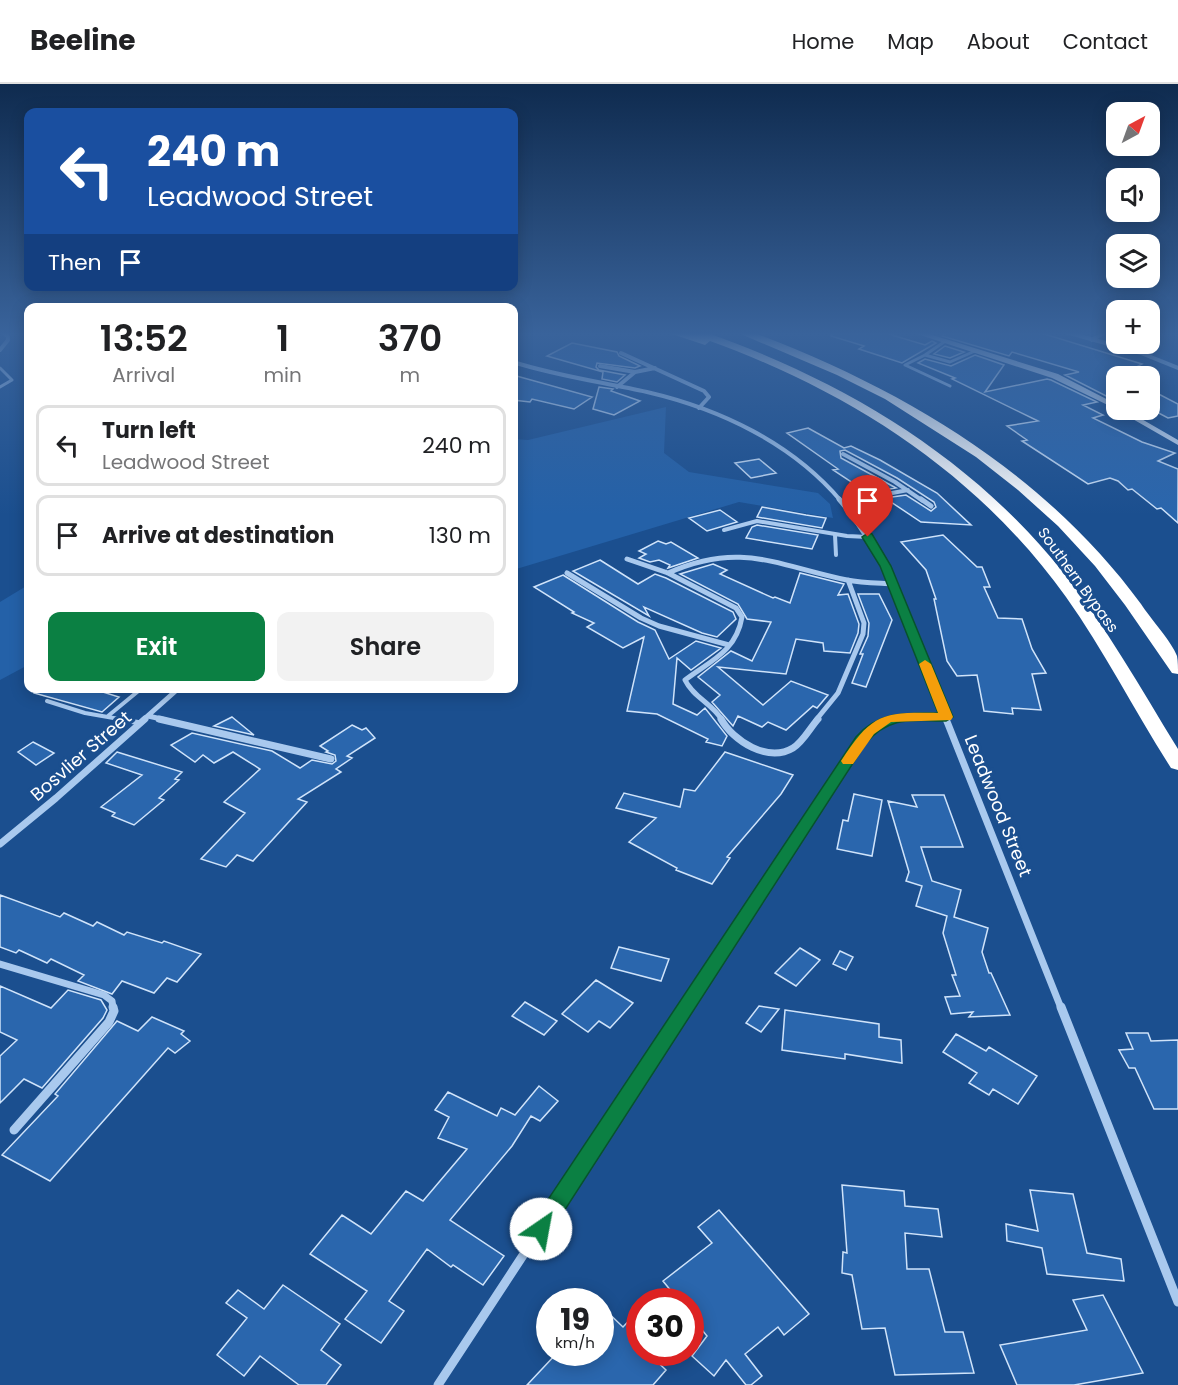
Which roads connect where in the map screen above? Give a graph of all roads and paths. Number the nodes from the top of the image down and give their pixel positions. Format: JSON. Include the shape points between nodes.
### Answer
{"nodes":[{"id":1,"x":643,"y":393,"type":"edge"},
{"id":2,"x":706,"y":393,"type":"edge"},
{"id":3,"x":837,"y":393,"type":"edge"},
{"id":4,"x":879,"y":393,"type":"edge"},
{"id":5,"x":1088,"y":393,"type":"edge"},
{"id":6,"x":1106,"y":402,"type":"edge"},
{"id":7,"x":699,"y":408,"type":"junction"},
{"id":8,"x":1139,"y":420,"type":"edge"},
{"id":9,"x":1178,"y":442,"type":"edge"},
{"id":10,"x":843,"y":454,"type":"dead end"},
{"id":11,"x":908,"y":490,"type":"junction"},
{"id":12,"x":843,"y":502,"type":"junction"},
{"id":13,"x":931,"y":506,"type":"dead end"},
{"id":14,"x":724,"y":530,"type":"dead end"},
{"id":15,"x":835,"y":535,"type":"junction"},
{"id":16,"x":868,"y":537,"type":"junction"},
{"id":17,"x":836,"y":555,"type":"dead end"},
{"id":18,"x":627,"y":559,"type":"dead end"},
{"id":19,"x":567,"y":573,"type":"dead end"},
{"id":20,"x":668,"y":573,"type":"junction"},
{"id":21,"x":848,"y":580,"type":"junction"},
{"id":22,"x":893,"y":584,"type":"junction"},
{"id":23,"x":729,"y":645,"type":"junction"},
{"id":24,"x":1178,"y":669,"type":"edge"},
{"id":25,"x":136,"y":693,"type":"edge"},
{"id":26,"x":173,"y":693,"type":"edge"},
{"id":27,"x":47,"y":701,"type":"dead end"},
{"id":28,"x":108,"y":716,"type":"junction"},
{"id":29,"x":148,"y":716,"type":"junction"},
{"id":30,"x":946,"y":717,"type":"junction"},
{"id":31,"x":141,"y":723,"type":"junction"},
{"id":32,"x":331,"y":759,"type":"dead end"},
{"id":33,"x":1178,"y":764,"type":"edge"},
{"id":34,"x":0,"y":844,"type":"edge"},
{"id":35,"x":0,"y":964,"type":"edge"},
{"id":36,"x":14,"y":1130,"type":"dead end"},
{"id":37,"x":1178,"y":1302,"type":"edge"},
{"id":38,"x":438,"y":1385,"type":"edge"}],
"edges":[{"from":1,"to":7,"type":"street","name":"Leadwood Street"},
{"from":2,"to":7,"type":"street","via":[[709,397]]},
{"from":3,"to":33,"type":"highway","name":"Southern Bypass","via":[[907,433],[962,473],[1021,530],[1084,613]]},
{"from":4,"to":24,"type":"highway","name":"Southern Bypass","via":[[946,430],[1050,511],[1125,593]]},
{"from":5,"to":6,"type":"street"},
{"from":7,"to":12,"type":"street","name":"Leadwood Street","via":[[786,449]]},
{"from":8,"to":9,"type":"street"},
{"from":10,"to":11,"type":"street"},
{"from":11,"to":12,"type":"street"},
{"from":11,"to":13,"type":"street"},
{"from":12,"to":16,"type":"street","name":"Leadwood Street"},
{"from":14,"to":15,"type":"lane","via":[[757,521]]},
{"from":15,"to":16,"type":"lane"},
{"from":15,"to":17,"type":"lane"},
{"from":16,"to":22,"type":"street","name":"Leadwood Street"},
{"from":18,"to":20,"type":"street"},
{"from":19,"to":23,"type":"street","via":[[659,626]]},
{"from":20,"to":21,"type":"street","via":[[695,559],[735,555]]},
{"from":20,"to":23,"type":"street","via":[[736,608],[742,617],[741,624]]},
{"from":21,"to":22,"type":"street"},
{"from":21,"to":23,"type":"street","via":[[864,623],[863,634],[838,693],[790,751],[770,751],[741,742],[706,701],[688,690],[685,680],[717,659]]},
{"from":22,"to":30,"type":"street","name":"Leadwood Street"},
{"from":25,"to":28,"type":"lane"},
{"from":26,"to":29,"type":"street","name":"Bosvlier Street"},
{"from":27,"to":28,"type":"lane"},
{"from":28,"to":31,"type":"lane"},
{"from":29,"to":31,"type":"street","name":"Bosvlier Street"},
{"from":29,"to":32,"type":"street"},
{"from":30,"to":37,"type":"street","name":"Leadwood Street"},
{"from":30,"to":38,"type":"street","via":[[887,719],[861,740]]},
{"from":31,"to":34,"type":"street","name":"Bosvlier Street"},
{"from":35,"to":36,"type":"street","via":[[104,994],[112,1001],[114,1011],[109,1022]]}]}
